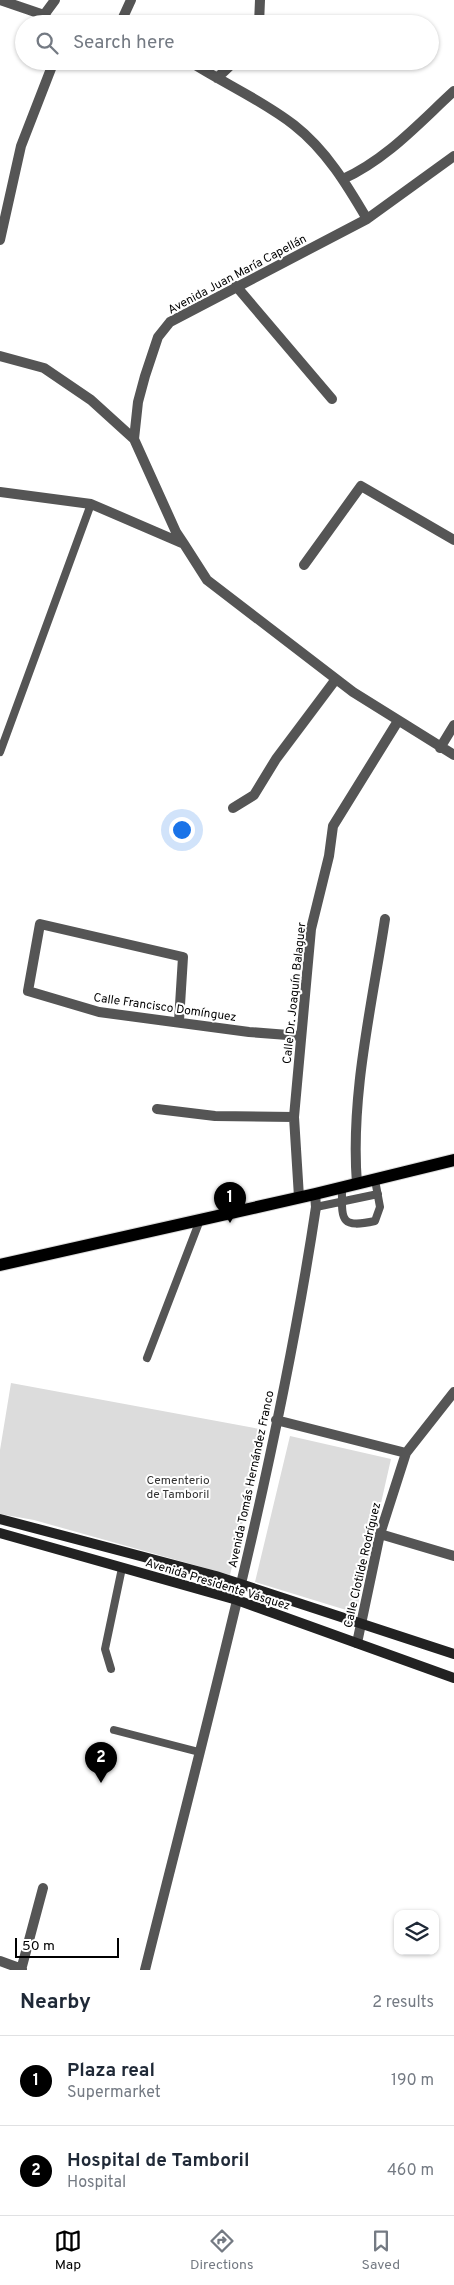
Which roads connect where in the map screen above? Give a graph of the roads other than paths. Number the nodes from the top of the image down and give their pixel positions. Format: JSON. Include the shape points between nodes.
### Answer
{"nodes":[{"id":1,"x":0,"y":0,"type":"edge"},
{"id":2,"x":55,"y":0,"type":"edge"},
{"id":3,"x":131,"y":0,"type":"edge"},
{"id":4,"x":260,"y":0,"type":"edge"},
{"id":5,"x":44,"y":15,"type":"joint"},
{"id":6,"x":124,"y":15,"type":"edge"},
{"id":7,"x":259,"y":15,"type":"edge"},
{"id":8,"x":51,"y":70,"type":"edge"},
{"id":9,"x":203,"y":70,"type":"edge"},
{"id":10,"x":225,"y":70,"type":"edge"},
{"id":11,"x":216,"y":78,"type":"junction"},
{"id":12,"x":454,"y":91,"type":"edge"},
{"id":13,"x":454,"y":156,"type":"edge"},
{"id":14,"x":343,"y":179,"type":"junction"},
{"id":15,"x":367,"y":219,"type":"junction"},
{"id":16,"x":0,"y":240,"type":"edge"},
{"id":17,"x":236,"y":286,"type":"junction"},
{"id":18,"x":0,"y":356,"type":"edge"},
{"id":19,"x":332,"y":399,"type":"dead end"},
{"id":20,"x":134,"y":440,"type":"junction"},
{"id":21,"x":0,"y":492,"type":"edge"},
{"id":22,"x":91,"y":504,"type":"junction"},
{"id":23,"x":454,"y":540,"type":"edge"},
{"id":24,"x":184,"y":544,"type":"junction"},
{"id":25,"x":304,"y":565,"type":"dead end"},
{"id":26,"x":336,"y":679,"type":"junction"},
{"id":27,"x":398,"y":721,"type":"junction"},
{"id":28,"x":454,"y":725,"type":"edge"},
{"id":29,"x":440,"y":748,"type":"junction"},
{"id":30,"x":0,"y":752,"type":"edge"},
{"id":31,"x":454,"y":755,"type":"edge"},
{"id":32,"x":233,"y":808,"type":"dead end"},
{"id":33,"x":385,"y":918,"type":"dead end"},
{"id":34,"x":179,"y":1021,"type":"junction"},
{"id":35,"x":301,"y":1036,"type":"junction"},
{"id":36,"x":157,"y":1108,"type":"dead end"},
{"id":37,"x":294,"y":1117,"type":"junction"},
{"id":38,"x":454,"y":1160,"type":"edge"},
{"id":39,"x":376,"y":1180,"type":"junction"},
{"id":40,"x":357,"y":1184,"type":"junction"},
{"id":41,"x":342,"y":1188,"type":"junction"},
{"id":42,"x":378,"y":1194,"type":"junction"},
{"id":43,"x":300,"y":1197,"type":"junction"},
{"id":44,"x":316,"y":1201,"type":"junction"},
{"id":45,"x":342,"y":1202,"type":"junction"},
{"id":46,"x":200,"y":1220,"type":"junction"},
{"id":47,"x":0,"y":1265,"type":"edge"},
{"id":48,"x":147,"y":1358,"type":"dead end"},
{"id":49,"x":454,"y":1392,"type":"edge"},
{"id":50,"x":276,"y":1420,"type":"junction"},
{"id":51,"x":406,"y":1453,"type":"junction"},
{"id":52,"x":0,"y":1519,"type":"edge"},
{"id":53,"x":0,"y":1533,"type":"edge"},
{"id":54,"x":380,"y":1534,"type":"junction"},
{"id":55,"x":454,"y":1556,"type":"edge"},
{"id":56,"x":122,"y":1568,"type":"junction"},
{"id":57,"x":241,"y":1584,"type":"junction"},
{"id":58,"x":237,"y":1600,"type":"junction"},
{"id":59,"x":361,"y":1624,"type":"junction"},
{"id":60,"x":357,"y":1643,"type":"junction"},
{"id":61,"x":454,"y":1654,"type":"edge"},
{"id":62,"x":111,"y":1669,"type":"dead end"},
{"id":63,"x":454,"y":1678,"type":"edge"},
{"id":64,"x":114,"y":1730,"type":"dead end"},
{"id":65,"x":199,"y":1752,"type":"junction"},
{"id":66,"x":43,"y":1888,"type":"dead end"},
{"id":67,"x":0,"y":1961,"type":"edge"},
{"id":68,"x":22,"y":1970,"type":"edge"},
{"id":69,"x":145,"y":1970,"type":"edge"}],
"edges":[{"from":1,"to":5,"type":"street"},
{"from":2,"to":5,"type":"street"},
{"from":3,"to":6,"type":"street"},
{"from":4,"to":7,"type":"street"},
{"from":8,"to":16,"type":"street","via":[[21,146]]},
{"from":9,"to":11,"type":"street"},
{"from":10,"to":11,"type":"street"},
{"from":11,"to":14,"type":"street","via":[[294,126],[320,150]]},
{"from":12,"to":14,"type":"street","via":[[404,140],[362,170]]},
{"from":13,"to":15,"type":"street","name":"Avenida Juan María Capellán"},
{"from":14,"to":15,"type":"street"},
{"from":15,"to":17,"type":"street","name":"Avenida Juan María Capellán"},
{"from":17,"to":19,"type":"street"},
{"from":17,"to":20,"type":"street","name":"Avenida Juan María Capellán","via":[[170,322],[158,337],[138,402]]},
{"from":18,"to":20,"type":"street","via":[[44,368],[91,400]]},
{"from":20,"to":24,"type":"street"},
{"from":21,"to":22,"type":"street"},
{"from":22,"to":24,"type":"street"},
{"from":22,"to":30,"type":"lane"},
{"from":23,"to":25,"type":"street","via":[[360,486]]},
{"from":24,"to":26,"type":"street","via":[[207,580]]},
{"from":26,"to":27,"type":"street"},
{"from":26,"to":32,"type":"street","via":[[276,759],[254,795]]},
{"from":27,"to":29,"type":"street"},
{"from":27,"to":35,"type":"street","name":"Calle Dr. Joaquín Balaguer","via":[[333,826],[311,929]]},
{"from":28,"to":29,"type":"street"},
{"from":29,"to":31,"type":"street"},
{"from":33,"to":40,"type":"street","via":[[359,1095],[355,1158]]},
{"from":34,"to":34,"type":"street","name":"Calle Francisco Domínguez","via":[[183,957],[40,924],[28,991],[99,1012]]},
{"from":34,"to":35,"type":"street","name":"Calle Francisco Domínguez"},
{"from":35,"to":37,"type":"street","name":"Calle Dr. Joaquín Balaguer"},
{"from":36,"to":37,"type":"street","via":[[215,1116]]},
{"from":37,"to":43,"type":"street","name":"Calle Dr. Joaquín Balaguer"},
{"from":38,"to":39,"type":"main road"},
{"from":39,"to":40,"type":"main road"},
{"from":39,"to":42,"type":"lane"},
{"from":40,"to":41,"type":"main road"},
{"from":41,"to":44,"type":"main road"},
{"from":41,"to":45,"type":"lane"},
{"from":42,"to":45,"type":"lane"},
{"from":42,"to":45,"type":"lane","via":[[380,1207],[376,1221],[363,1224],[345,1220]]},
{"from":43,"to":44,"type":"main road"},
{"from":43,"to":46,"type":"main road"},
{"from":44,"to":45,"type":"lane"},
{"from":44,"to":50,"type":"street","name":"Avenida Tomás Hernández Franco","via":[[303,1289]]},
{"from":46,"to":47,"type":"main road"},
{"from":46,"to":48,"type":"lane"},
{"from":49,"to":51,"type":"street","name":"Calle Clotilde Rodríguez"},
{"from":50,"to":51,"type":"street"},
{"from":50,"to":57,"type":"street","name":"Avenida Tomás Hernández Franco"},
{"from":51,"to":54,"type":"street","name":"Calle Clotilde Rodríguez"},
{"from":52,"to":57,"type":"street","name":"Avenida Presidente Vásquez"},
{"from":53,"to":56,"type":"street","name":"Avenida Presidente Vásquez"},
{"from":54,"to":55,"type":"street"},
{"from":54,"to":59,"type":"street","name":"Calle Clotilde Rodríguez"},
{"from":56,"to":58,"type":"street","name":"Avenida Presidente Vásquez"},
{"from":56,"to":62,"type":"lane","via":[[105,1649]]},
{"from":57,"to":58,"type":"street","name":"Avenida Tomás Hernández Franco"},
{"from":57,"to":59,"type":"street","name":"Avenida Presidente Vásquez"},
{"from":58,"to":60,"type":"street","name":"Avenida Presidente Vásquez"},
{"from":58,"to":65,"type":"street","name":"Avenida Tomás Hernández Franco"},
{"from":59,"to":60,"type":"street","name":"Calle Clotilde Rodríguez"},
{"from":59,"to":61,"type":"street","name":"Avenida Presidente Vásquez"},
{"from":60,"to":63,"type":"street","name":"Avenida Presidente Vásquez"},
{"from":64,"to":65,"type":"lane"},
{"from":65,"to":69,"type":"street","name":"Avenida Tomás Hernández Franco"},
{"from":66,"to":68,"type":"street"},
{"from":67,"to":68,"type":"street"}]}
